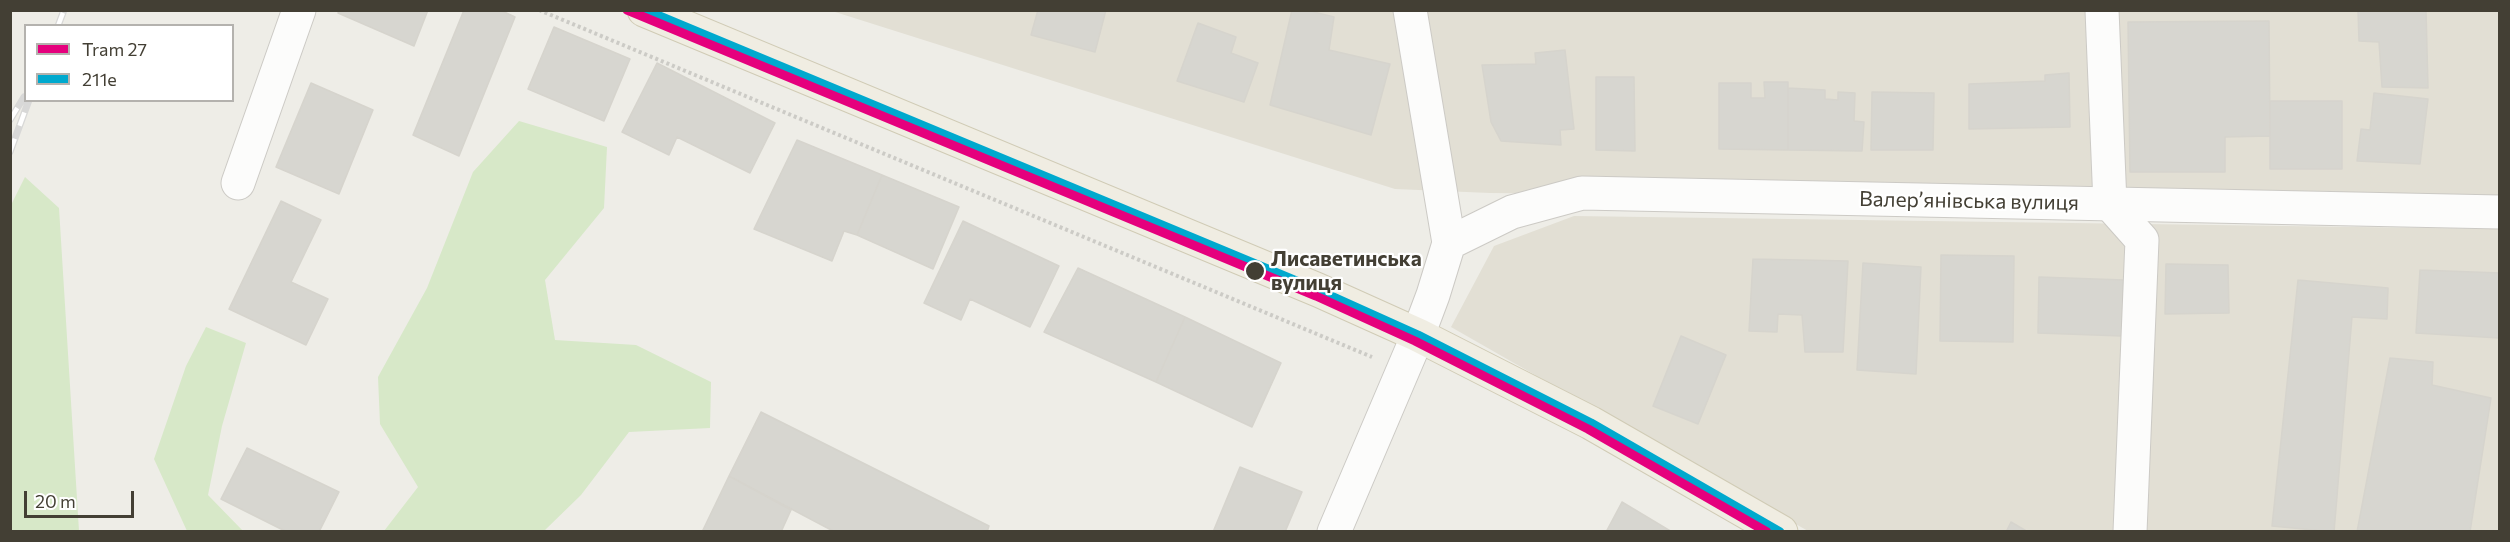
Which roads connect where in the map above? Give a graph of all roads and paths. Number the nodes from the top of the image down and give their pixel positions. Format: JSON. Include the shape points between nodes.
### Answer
{"nodes":[{"id":1,"x":299,"y":10,"type":"edge"},
{"id":2,"x":539,"y":10,"type":"edge"},
{"id":3,"x":644,"y":10,"type":"edge"},
{"id":4,"x":1410,"y":10,"type":"edge"},
{"id":5,"x":2102,"y":10,"type":"edge"},
{"id":6,"x":238,"y":183,"type":"dead end"},
{"id":7,"x":2110,"y":204,"type":"junction"},
{"id":8,"x":2499,"y":212,"type":"edge"},
{"id":9,"x":1449,"y":243,"type":"junction"},
{"id":10,"x":1418,"y":334,"type":"junction"},
{"id":11,"x":1402,"y":370,"type":"junction"},
{"id":12,"x":1334,"y":531,"type":"edge"},
{"id":13,"x":1781,"y":531,"type":"edge"},
{"id":14,"x":2130,"y":531,"type":"edge"}],
"edges":[{"from":1,"to":6,"type":"street"},
{"from":2,"to":11,"type":"path"},
{"from":3,"to":10,"type":"main road"},
{"from":4,"to":9,"type":"street"},
{"from":5,"to":7,"type":"street"},
{"from":7,"to":8,"type":"street","name":"Валер’янівська вулиця"},
{"from":7,"to":9,"type":"street","name":"Валер’янівська вулиця","via":[[1582,193],[1512,212]]},
{"from":7,"to":14,"type":"street","via":[[2142,240]]},
{"from":9,"to":10,"type":"street"},
{"from":10,"to":11,"type":"street"},
{"from":10,"to":13,"type":"main road","via":[[1591,423]]},
{"from":11,"to":12,"type":"street"}]}
